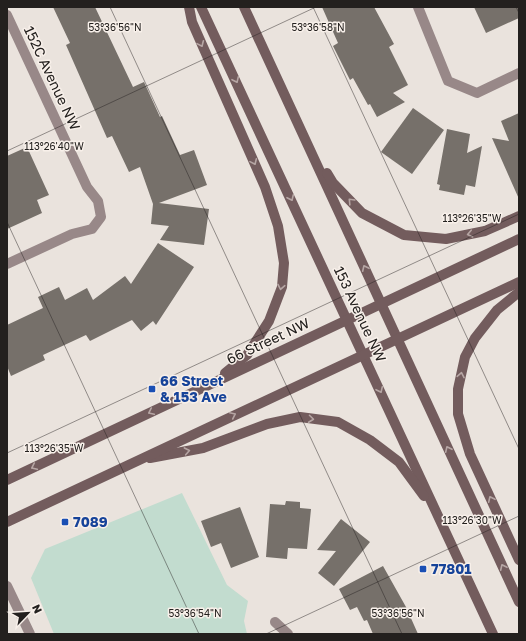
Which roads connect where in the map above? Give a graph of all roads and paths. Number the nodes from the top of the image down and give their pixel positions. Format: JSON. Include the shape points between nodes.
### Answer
{"nodes":[{"id":1,"x":189,"y":7,"type":"edge"},
{"id":2,"x":202,"y":7,"type":"edge"},
{"id":3,"x":244,"y":7,"type":"edge"},
{"id":4,"x":418,"y":7,"type":"edge"},
{"id":5,"x":7,"y":15,"type":"edge"},
{"id":6,"x":519,"y":73,"type":"edge"},
{"id":7,"x":308,"y":145,"type":"junction"},
{"id":8,"x":519,"y":216,"type":"edge"},
{"id":9,"x":519,"y":239,"type":"edge"},
{"id":10,"x":7,"y":264,"type":"edge"},
{"id":11,"x":519,"y":282,"type":"edge"},
{"id":12,"x":519,"y":292,"type":"edge"},
{"id":13,"x":381,"y":304,"type":"junction"},
{"id":14,"x":347,"y":320,"type":"junction"},
{"id":15,"x":397,"y":338,"type":"junction"},
{"id":16,"x":363,"y":354,"type":"junction"},
{"id":17,"x":212,"y":383,"type":"junction"},
{"id":18,"x":134,"y":462,"type":"junction"},
{"id":19,"x":7,"y":480,"type":"edge"},
{"id":20,"x":437,"y":514,"type":"junction"},
{"id":21,"x":7,"y":522,"type":"edge"},
{"id":22,"x":519,"y":560,"type":"edge"},
{"id":23,"x":7,"y":586,"type":"edge"},
{"id":24,"x":519,"y":602,"type":"edge"},
{"id":25,"x":274,"y":622,"type":"dead end"},
{"id":26,"x":30,"y":634,"type":"edge"},
{"id":27,"x":288,"y":634,"type":"edge"},
{"id":28,"x":493,"y":634,"type":"edge"}],
"edges":[{"from":1,"to":17,"type":"main road","one_way":true,"via":[[192,22],[265,186],[278,226],[284,263],[279,298],[269,321],[247,355]]},
{"from":2,"to":14,"type":"main road","name":"153 Avenue NW","one_way":true},
{"from":3,"to":7,"type":"main road","name":"153 Avenue NW"},
{"from":4,"to":6,"type":"street","via":[[448,81],[477,93]]},
{"from":5,"to":10,"type":"street","name":"152C Avenue NW","via":[[87,187],[98,201],[101,217],[92,229],[72,234]]},
{"from":8,"to":7,"type":"main road","one_way":true,"via":[[485,231],[446,239],[404,235],[362,214],[333,183]]},
{"from":13,"to":7,"type":"main road","name":"153 Avenue NW","one_way":true},
{"from":9,"to":13,"type":"main road","name":"66 Street NW"},
{"from":11,"to":15,"type":"main road"},
{"from":22,"to":12,"type":"main road","one_way":true,"via":[[470,454],[458,414],[458,389],[465,357],[475,338],[497,310]]},
{"from":13,"to":14,"type":"main road","name":"66 Street NW"},
{"from":13,"to":15,"type":"main road","name":"153 Avenue NW"},
{"from":14,"to":16,"type":"main road","name":"153 Avenue NW"},
{"from":14,"to":17,"type":"main road","name":"66 Street NW"},
{"from":15,"to":16,"type":"main road"},
{"from":24,"to":15,"type":"main road","name":"153 Avenue NW","one_way":true},
{"from":18,"to":16,"type":"main road","one_way":true},
{"from":16,"to":20,"type":"main road","name":"153 Avenue NW","one_way":true},
{"from":17,"to":19,"type":"main road","name":"66 Street NW","one_way":true},
{"from":18,"to":20,"type":"main road","one_way":true,"via":[[203,448],[267,424],[300,417],[338,422],[370,440],[399,462]]},
{"from":18,"to":21,"type":"main road"},
{"from":20,"to":28,"type":"main road","name":"153 Avenue NW"},
{"from":23,"to":26,"type":"street"},
{"from":25,"to":27,"type":"street"}]}
